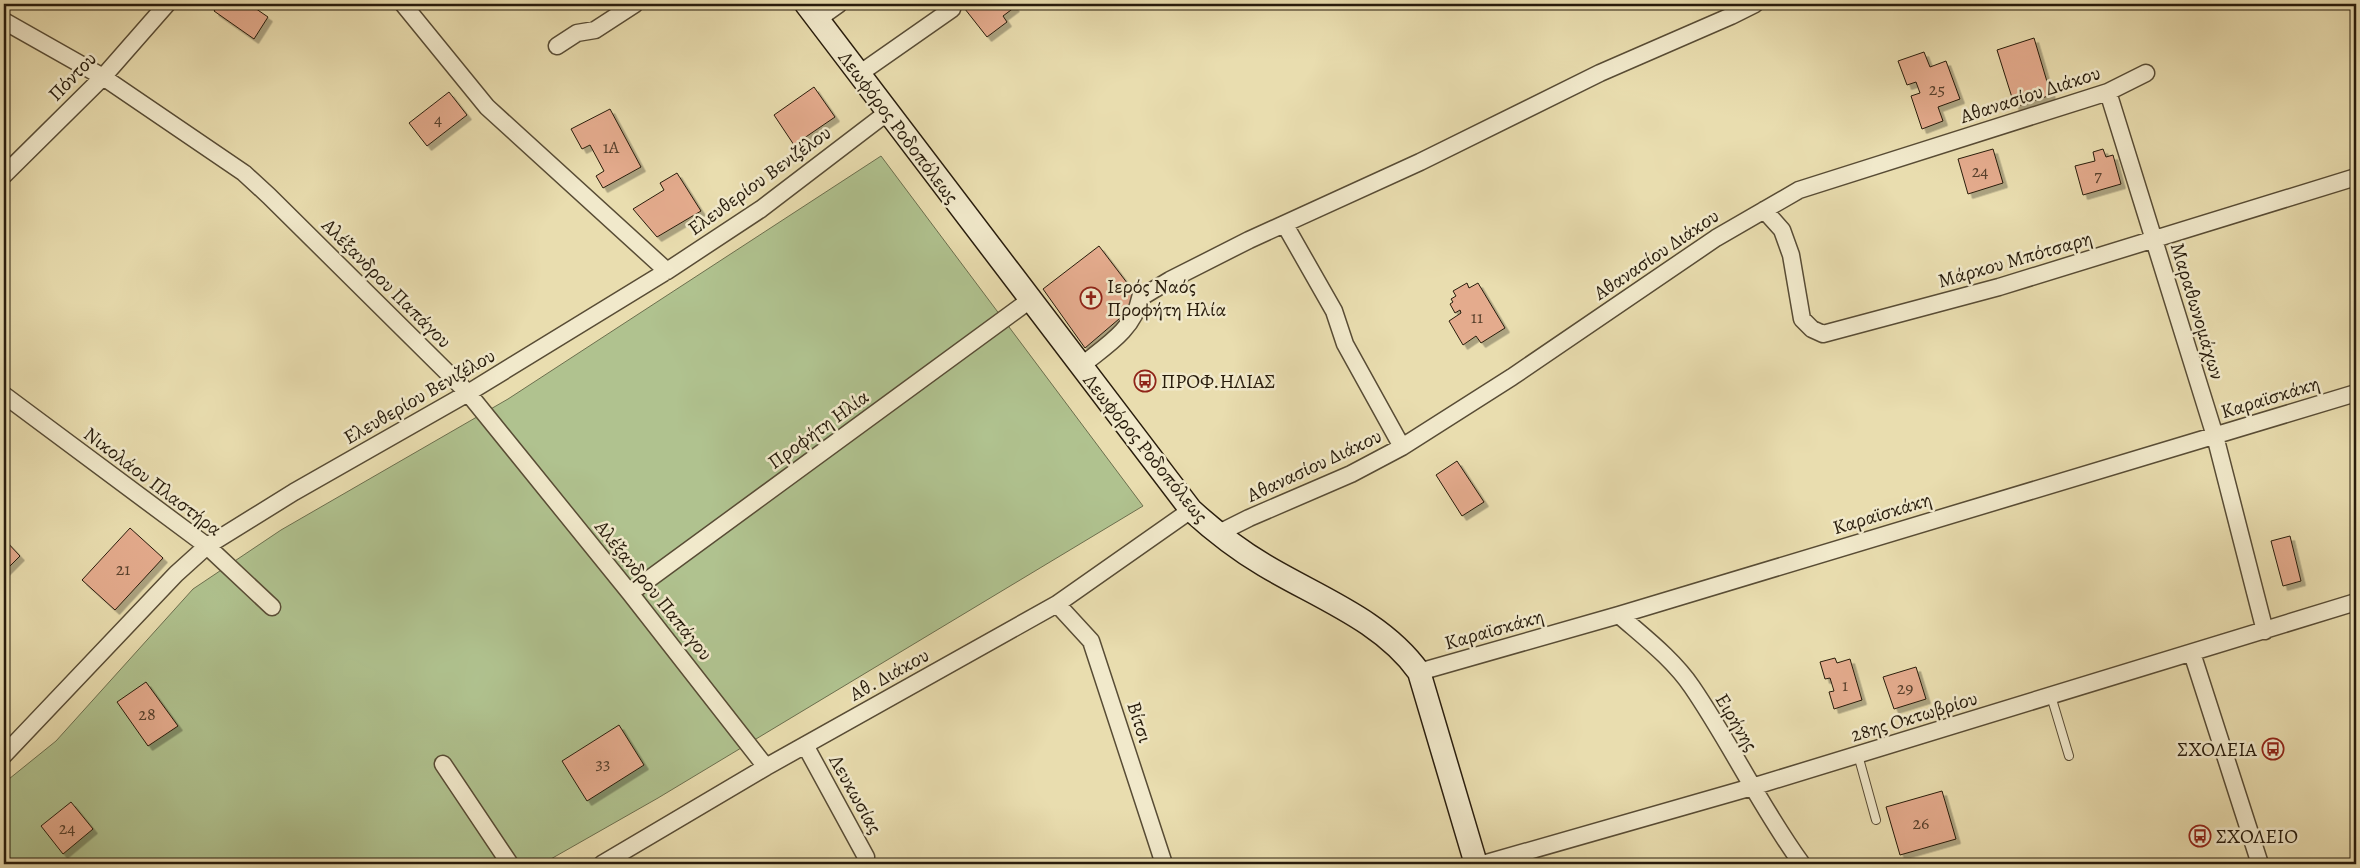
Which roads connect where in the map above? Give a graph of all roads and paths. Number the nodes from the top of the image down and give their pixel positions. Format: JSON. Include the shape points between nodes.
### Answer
{"nodes":[{"id":1,"x":167,"y":4,"type":"edge"},
{"id":2,"x":403,"y":4,"type":"edge"},
{"id":3,"x":636,"y":4,"type":"edge"},
{"id":4,"x":839,"y":4,"type":"edge"},
{"id":5,"x":1755,"y":4,"type":"edge"},
{"id":6,"x":952,"y":9,"type":"dead end"},
{"id":7,"x":812,"y":12,"type":"edge"},
{"id":8,"x":4,"y":21,"type":"edge"},
{"id":9,"x":557,"y":46,"type":"dead end"},
{"id":10,"x":2146,"y":73,"type":"dead end"},
{"id":11,"x":859,"y":74,"type":"junction"},
{"id":12,"x":103,"y":77,"type":"junction"},
{"id":13,"x":2108,"y":92,"type":"junction"},
{"id":14,"x":888,"y":112,"type":"junction"},
{"id":15,"x":4,"y":175,"type":"edge"},
{"id":16,"x":2356,"y":177,"type":"edge"},
{"id":17,"x":1764,"y":210,"type":"junction"},
{"id":18,"x":1286,"y":225,"type":"junction"},
{"id":19,"x":2154,"y":240,"type":"junction"},
{"id":20,"x":667,"y":271,"type":"junction"},
{"id":21,"x":1030,"y":300,"type":"junction"},
{"id":22,"x":1081,"y":366,"type":"junction"},
{"id":23,"x":468,"y":393,"type":"junction"},
{"id":24,"x":2356,"y":393,"type":"edge"},
{"id":25,"x":4,"y":396,"type":"edge"},
{"id":26,"x":2215,"y":436,"type":"junction"},
{"id":27,"x":1402,"y":448,"type":"junction"},
{"id":28,"x":1190,"y":510,"type":"junction"},
{"id":29,"x":1217,"y":534,"type":"junction"},
{"id":30,"x":207,"y":546,"type":"junction"},
{"id":31,"x":630,"y":593,"type":"junction"},
{"id":32,"x":2356,"y":602,"type":"edge"},
{"id":33,"x":1057,"y":604,"type":"junction"},
{"id":34,"x":272,"y":607,"type":"dead end"},
{"id":35,"x":1619,"y":614,"type":"junction"},
{"id":36,"x":2265,"y":630,"type":"junction"},
{"id":37,"x":2192,"y":653,"type":"junction"},
{"id":38,"x":1419,"y":672,"type":"junction"},
{"id":39,"x":2051,"y":696,"type":"junction"},
{"id":40,"x":805,"y":745,"type":"junction"},
{"id":41,"x":4,"y":755,"type":"edge"},
{"id":42,"x":1858,"y":755,"type":"junction"},
{"id":43,"x":2069,"y":756,"type":"dead end"},
{"id":44,"x":443,"y":764,"type":"dead end"},
{"id":45,"x":766,"y":767,"type":"junction"},
{"id":46,"x":1752,"y":787,"type":"junction"},
{"id":47,"x":1876,"y":820,"type":"dead end"},
{"id":48,"x":510,"y":864,"type":"edge"},
{"id":49,"x":602,"y":864,"type":"edge"},
{"id":50,"x":864,"y":864,"type":"edge"},
{"id":51,"x":1164,"y":864,"type":"edge"},
{"id":52,"x":1476,"y":864,"type":"edge"},
{"id":53,"x":1483,"y":864,"type":"edge"},
{"id":54,"x":1802,"y":864,"type":"edge"},
{"id":55,"x":2260,"y":864,"type":"edge"}],
"edges":[{"from":1,"to":12,"type":"street","name":"Πόντου"},
{"from":2,"to":20,"type":"street","via":[[486,106]]},
{"from":3,"to":9,"type":"street","via":[[595,30],[577,33]]},
{"from":4,"to":7,"type":"street"},
{"from":5,"to":18,"type":"street","via":[[1600,72],[1508,120]]},
{"from":6,"to":11,"type":"street"},
{"from":7,"to":11,"type":"street","name":"Λεωφόρος Ροδοπόλεως"},
{"from":8,"to":12,"type":"street","name":"Αλέξανδρου Παπάγου"},
{"from":10,"to":13,"type":"street","name":"Αθανασίου Διάκου"},
{"from":11,"to":14,"type":"street","name":"Λεωφόρος Ροδοπόλεως"},
{"from":12,"to":15,"type":"street","name":"Πόντου"},
{"from":12,"to":23,"type":"street","name":"Αλέξανδρου Παπάγου","via":[[244,173]]},
{"from":13,"to":17,"type":"street","name":"Αθανασίου Διάκου","via":[[1799,190]]},
{"from":13,"to":19,"type":"street","name":"Μαραθωνομάχων"},
{"from":14,"to":20,"type":"street","name":"Ελευθερίου Βενιζέλου","via":[[761,209]]},
{"from":14,"to":21,"type":"street","name":"Λεωφόρος Ροδοπόλεως"},
{"from":16,"to":19,"type":"street","name":"Μάρκου Μπότσαρη"},
{"from":17,"to":19,"type":"street","name":"Μάρκου Μπότσαρη","via":[[1782,230],[1802,319],[1823,334],[1999,287]]},
{"from":17,"to":27,"type":"street","name":"Αθανασίου Διάκου","via":[[1716,238]]},
{"from":18,"to":22,"type":"street","via":[[1208,260],[1140,298],[1128,326]]},
{"from":18,"to":27,"type":"street","via":[[1334,311],[1345,344]]},
{"from":19,"to":26,"type":"street","name":"Μαραθωνομάχων"},
{"from":20,"to":23,"type":"street","name":"Ελευθερίου Βενιζέλου"},
{"from":21,"to":22,"type":"street","name":"Λεωφόρος Ροδοπόλεως"},
{"from":21,"to":31,"type":"street","name":"Προφήτη Ηλία"},
{"from":22,"to":28,"type":"street","name":"Λεωφόρος Ροδοπόλεως"},
{"from":23,"to":30,"type":"street","name":"Ελευθερίου Βενιζέλου","via":[[294,492]]},
{"from":23,"to":31,"type":"street","name":"Αλέξανδρου Παπάγου"},
{"from":24,"to":26,"type":"street","name":"Καραϊσκάκη"},
{"from":25,"to":30,"type":"street","name":"Νικολάου Πλαστήρα"},
{"from":26,"to":35,"type":"street","name":"Καραϊσκάκη"},
{"from":26,"to":36,"type":"street","name":"Μαραθωνομάχων"},
{"from":27,"to":29,"type":"street","name":"Αθανασίου Διάκου"},
{"from":28,"to":29,"type":"street","name":"Λεωφόρος Ροδοπόλεως"},
{"from":28,"to":33,"type":"street","name":"Αθ. Διάκου"},
{"from":29,"to":38,"type":"street","name":"Λεωφόρος Ροδοπόλεως","via":[[1383,634]]},
{"from":30,"to":34,"type":"street","name":"Νικολάου Πλαστήρα"},
{"from":30,"to":41,"type":"street","name":"Ελευθερίου Βενιζέλου","via":[[170,580]]},
{"from":31,"to":45,"type":"street","name":"Αλέξανδρου Παπάγου"},
{"from":32,"to":36,"type":"street","name":"28ης Οκτωβρίου"},
{"from":33,"to":40,"type":"street","name":"Αθ. Διάκου"},
{"from":33,"to":51,"type":"street","name":"Βίτσι","via":[[1091,641]]},
{"from":35,"to":38,"type":"street","name":"Καραϊσκάκη"},
{"from":35,"to":46,"type":"street","name":"Ειρήνης","via":[[1671,662],[1691,686]]},
{"from":36,"to":37,"type":"street","name":"28ης Οκτωβρίου"},
{"from":37,"to":39,"type":"street","name":"28ης Οκτωβρίου"},
{"from":37,"to":55,"type":"street"},
{"from":38,"to":52,"type":"street","name":"Λεωφόρος Ροδοπόλεως"},
{"from":39,"to":42,"type":"street","name":"28ης Οκτωβρίου"},
{"from":39,"to":43,"type":"lane"},
{"from":40,"to":45,"type":"street","name":"Αθ. Διάκου"},
{"from":40,"to":50,"type":"street","name":"Λευκωσίας","via":[[866,857]]},
{"from":42,"to":46,"type":"street","name":"28ης Οκτωβρίου"},
{"from":42,"to":47,"type":"lane"},
{"from":44,"to":48,"type":"street"},
{"from":45,"to":49,"type":"street","name":"Αθ. Διάκου"},
{"from":46,"to":53,"type":"street","name":"28ης Οκτωβρίου"},
{"from":46,"to":54,"type":"street","name":"Ειρήνης"}]}
